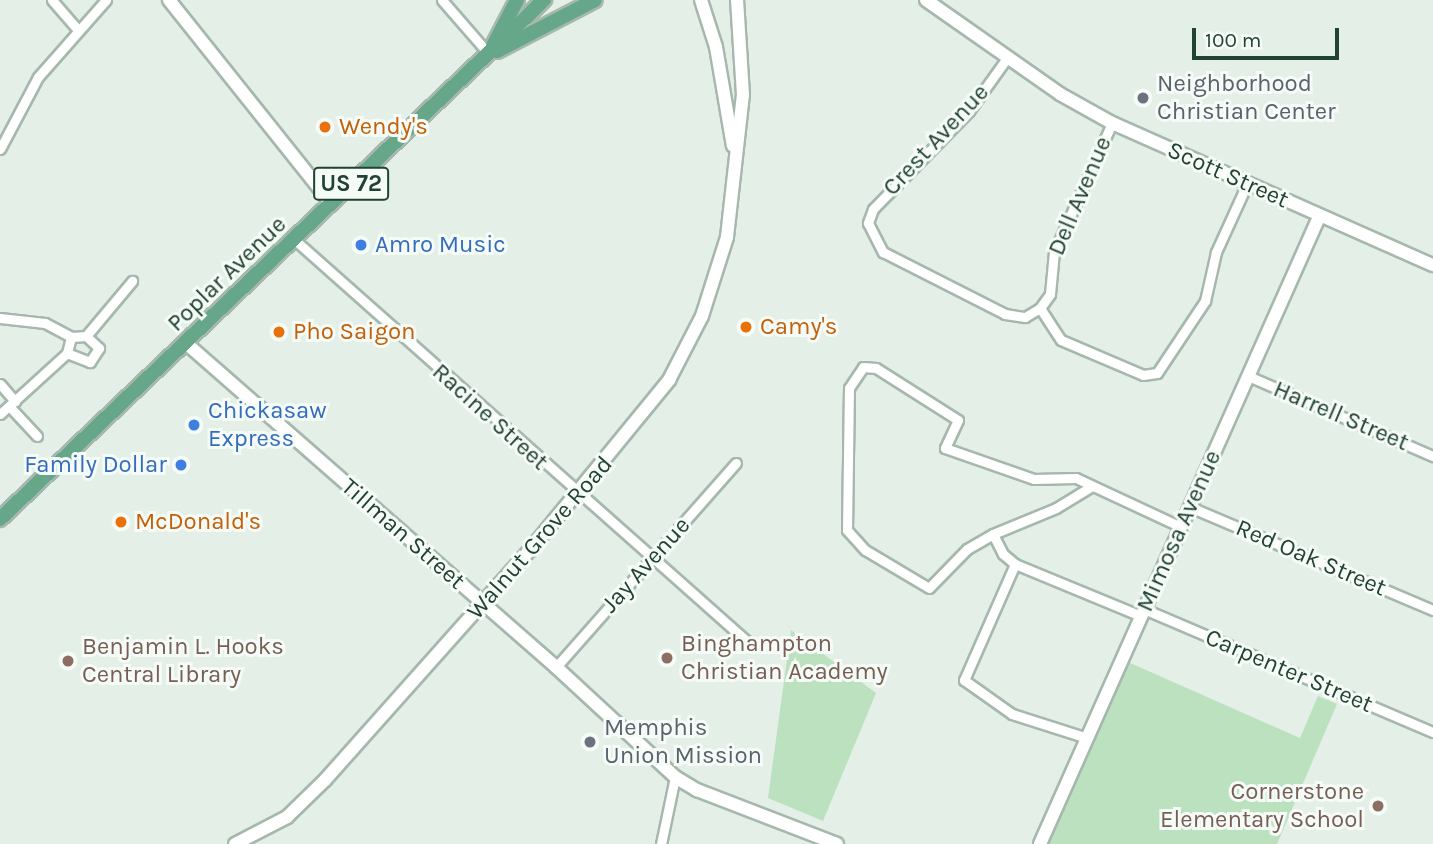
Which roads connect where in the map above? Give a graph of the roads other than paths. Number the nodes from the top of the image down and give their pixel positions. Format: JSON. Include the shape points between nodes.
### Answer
{"nodes":[{"id":1,"x":52,"y":0,"type":"edge"},
{"id":2,"x":106,"y":0,"type":"edge"},
{"id":3,"x":169,"y":0,"type":"edge"},
{"id":4,"x":442,"y":0,"type":"edge"},
{"id":5,"x":517,"y":0,"type":"edge"},
{"id":6,"x":544,"y":0,"type":"edge"},
{"id":7,"x":595,"y":0,"type":"edge"},
{"id":8,"x":701,"y":0,"type":"edge"},
{"id":9,"x":737,"y":0,"type":"edge"},
{"id":10,"x":926,"y":0,"type":"edge"},
{"id":11,"x":78,"y":30,"type":"junction"},
{"id":12,"x":489,"y":54,"type":"junction"},
{"id":13,"x":1007,"y":58,"type":"junction"},
{"id":14,"x":1112,"y":123,"type":"junction"},
{"id":15,"x":0,"y":149,"type":"edge"},
{"id":16,"x":736,"y":161,"type":"junction"},
{"id":17,"x":1247,"y":184,"type":"junction"},
{"id":18,"x":331,"y":203,"type":"junction"},
{"id":19,"x":1319,"y":217,"type":"junction"},
{"id":20,"x":296,"y":240,"type":"junction"},
{"id":21,"x":1433,"y":265,"type":"edge"},
{"id":22,"x":132,"y":281,"type":"dead end"},
{"id":23,"x":1040,"y":308,"type":"junction"},
{"id":24,"x":0,"y":318,"type":"edge"},
{"id":25,"x":86,"y":336,"type":"junction"},
{"id":26,"x":71,"y":337,"type":"junction"},
{"id":27,"x":187,"y":344,"type":"junction"},
{"id":28,"x":67,"y":353,"type":"junction"},
{"id":29,"x":1248,"y":376,"type":"junction"},
{"id":30,"x":0,"y":384,"type":"edge"},
{"id":31,"x":12,"y":403,"type":"junction"},
{"id":32,"x":0,"y":414,"type":"edge"},
{"id":33,"x":37,"y":436,"type":"dead end"},
{"id":34,"x":1433,"y":456,"type":"edge"},
{"id":35,"x":736,"y":464,"type":"dead end"},
{"id":36,"x":1092,"y":486,"type":"junction"},
{"id":37,"x":578,"y":495,"type":"junction"},
{"id":38,"x":1190,"y":507,"type":"junction"},
{"id":39,"x":0,"y":519,"type":"edge"},
{"id":40,"x":1181,"y":527,"type":"junction"},
{"id":41,"x":993,"y":534,"type":"junction"},
{"id":42,"x":652,"y":559,"type":"junction"},
{"id":43,"x":1015,"y":564,"type":"junction"},
{"id":44,"x":483,"y":604,"type":"junction"},
{"id":45,"x":1433,"y":610,"type":"edge"},
{"id":46,"x":1143,"y":613,"type":"junction"},
{"id":47,"x":751,"y":645,"type":"dead end"},
{"id":48,"x":556,"y":667,"type":"junction"},
{"id":49,"x":1433,"y":732,"type":"edge"},
{"id":50,"x":1087,"y":737,"type":"junction"},
{"id":51,"x":675,"y":777,"type":"junction"},
{"id":52,"x":235,"y":844,"type":"edge"},
{"id":53,"x":661,"y":844,"type":"edge"},
{"id":54,"x":837,"y":844,"type":"edge"},
{"id":55,"x":1040,"y":844,"type":"edge"}],
"edges":[{"from":1,"to":11,"type":"street"},
{"from":2,"to":11,"type":"street"},
{"from":3,"to":18,"type":"main road"},
{"from":4,"to":12,"type":"street"},
{"from":5,"to":12,"type":"main road","number":"US 72"},
{"from":6,"to":12,"type":"main road","name":"Poplar Avenue"},
{"from":7,"to":12,"type":"main road","number":"US 72"},
{"from":8,"to":16,"type":"main road","name":"Walnut Grove Road","via":[[716,47]]},
{"from":9,"to":16,"type":"main road","name":"Walnut Grove Road","via":[[743,95]]},
{"from":10,"to":13,"type":"main road","name":"Scott Street"},
{"from":11,"to":15,"type":"street","via":[[31,87]]},
{"from":12,"to":18,"type":"main road","name":"Poplar Avenue","number":"US 72"},
{"from":13,"to":14,"type":"main road","name":"Scott Street"},
{"from":13,"to":23,"type":"street","name":"Crest Avenue","via":[[969,111],[882,197],[868,223],[883,252],[1004,314],[1026,317]]},
{"from":14,"to":17,"type":"main road","name":"Scott Street"},
{"from":14,"to":23,"type":"street","name":"Dell Avenue","via":[[1054,252],[1050,294]]},
{"from":16,"to":37,"type":"main road","name":"Walnut Grove Road","via":[[727,237],[702,316],[669,380]]},
{"from":17,"to":19,"type":"main road","name":"Scott Street"},
{"from":17,"to":23,"type":"street","via":[[1216,252],[1205,301],[1157,373],[1143,375],[1062,340]]},
{"from":18,"to":20,"type":"main road","name":"Poplar Avenue","number":"US 72"},
{"from":19,"to":21,"type":"main road","name":"Scott Street"},
{"from":19,"to":29,"type":"main road","name":"Mimosa Avenue"},
{"from":20,"to":27,"type":"main road","name":"Poplar Avenue","number":"US 72"},
{"from":20,"to":37,"type":"street","name":"Racine Street"},
{"from":22,"to":25,"type":"street"},
{"from":24,"to":26,"type":"street","via":[[45,323]]},
{"from":25,"to":26,"type":"street"},
{"from":25,"to":28,"type":"street","via":[[99,348],[90,362]]},
{"from":26,"to":28,"type":"street"},
{"from":27,"to":39,"type":"main road","name":"Poplar Avenue","number":"US 72"},
{"from":27,"to":44,"type":"main road","name":"Tillman Street"},
{"from":28,"to":31,"type":"street"},
{"from":29,"to":34,"type":"street","name":"Harrell Street"},
{"from":29,"to":38,"type":"main road","name":"Mimosa Avenue"},
{"from":30,"to":31,"type":"street"},
{"from":31,"to":32,"type":"street"},
{"from":31,"to":33,"type":"street"},
{"from":35,"to":42,"type":"street","name":"Jay Avenue"},
{"from":36,"to":40,"type":"street"},
{"from":36,"to":41,"type":"street","via":[[1056,508]]},
{"from":36,"to":41,"type":"street","via":[[1076,478],[1034,479],[945,448],[958,421],[876,368],[863,367],[849,388],[847,530],[865,550],[929,588],[967,549]]},
{"from":37,"to":42,"type":"street","name":"Racine Street"},
{"from":37,"to":44,"type":"main road","name":"Walnut Grove Road"},
{"from":38,"to":40,"type":"main road","name":"Mimosa Avenue"},
{"from":38,"to":45,"type":"street","name":"Red Oak Street"},
{"from":40,"to":46,"type":"main road","name":"Mimosa Avenue"},
{"from":41,"to":43,"type":"street","via":[[1003,554]]},
{"from":42,"to":47,"type":"street","name":"Racine Street"},
{"from":42,"to":48,"type":"street","name":"Jay Avenue"},
{"from":43,"to":46,"type":"street","name":"Carpenter Street"},
{"from":43,"to":50,"type":"street","via":[[964,680],[1012,714]]},
{"from":44,"to":48,"type":"main road","name":"Tillman Street"},
{"from":44,"to":52,"type":"main road","name":"Walnut Grove Road","via":[[325,780],[286,817]]},
{"from":46,"to":49,"type":"street","name":"Carpenter Street"},
{"from":46,"to":50,"type":"main road","name":"Mimosa Avenue"},
{"from":48,"to":51,"type":"main road","name":"Tillman Street"},
{"from":50,"to":55,"type":"main road","name":"Mimosa Avenue"},
{"from":51,"to":53,"type":"street"},
{"from":51,"to":54,"type":"main road","name":"Tillman Street","via":[[697,790]]}]}
